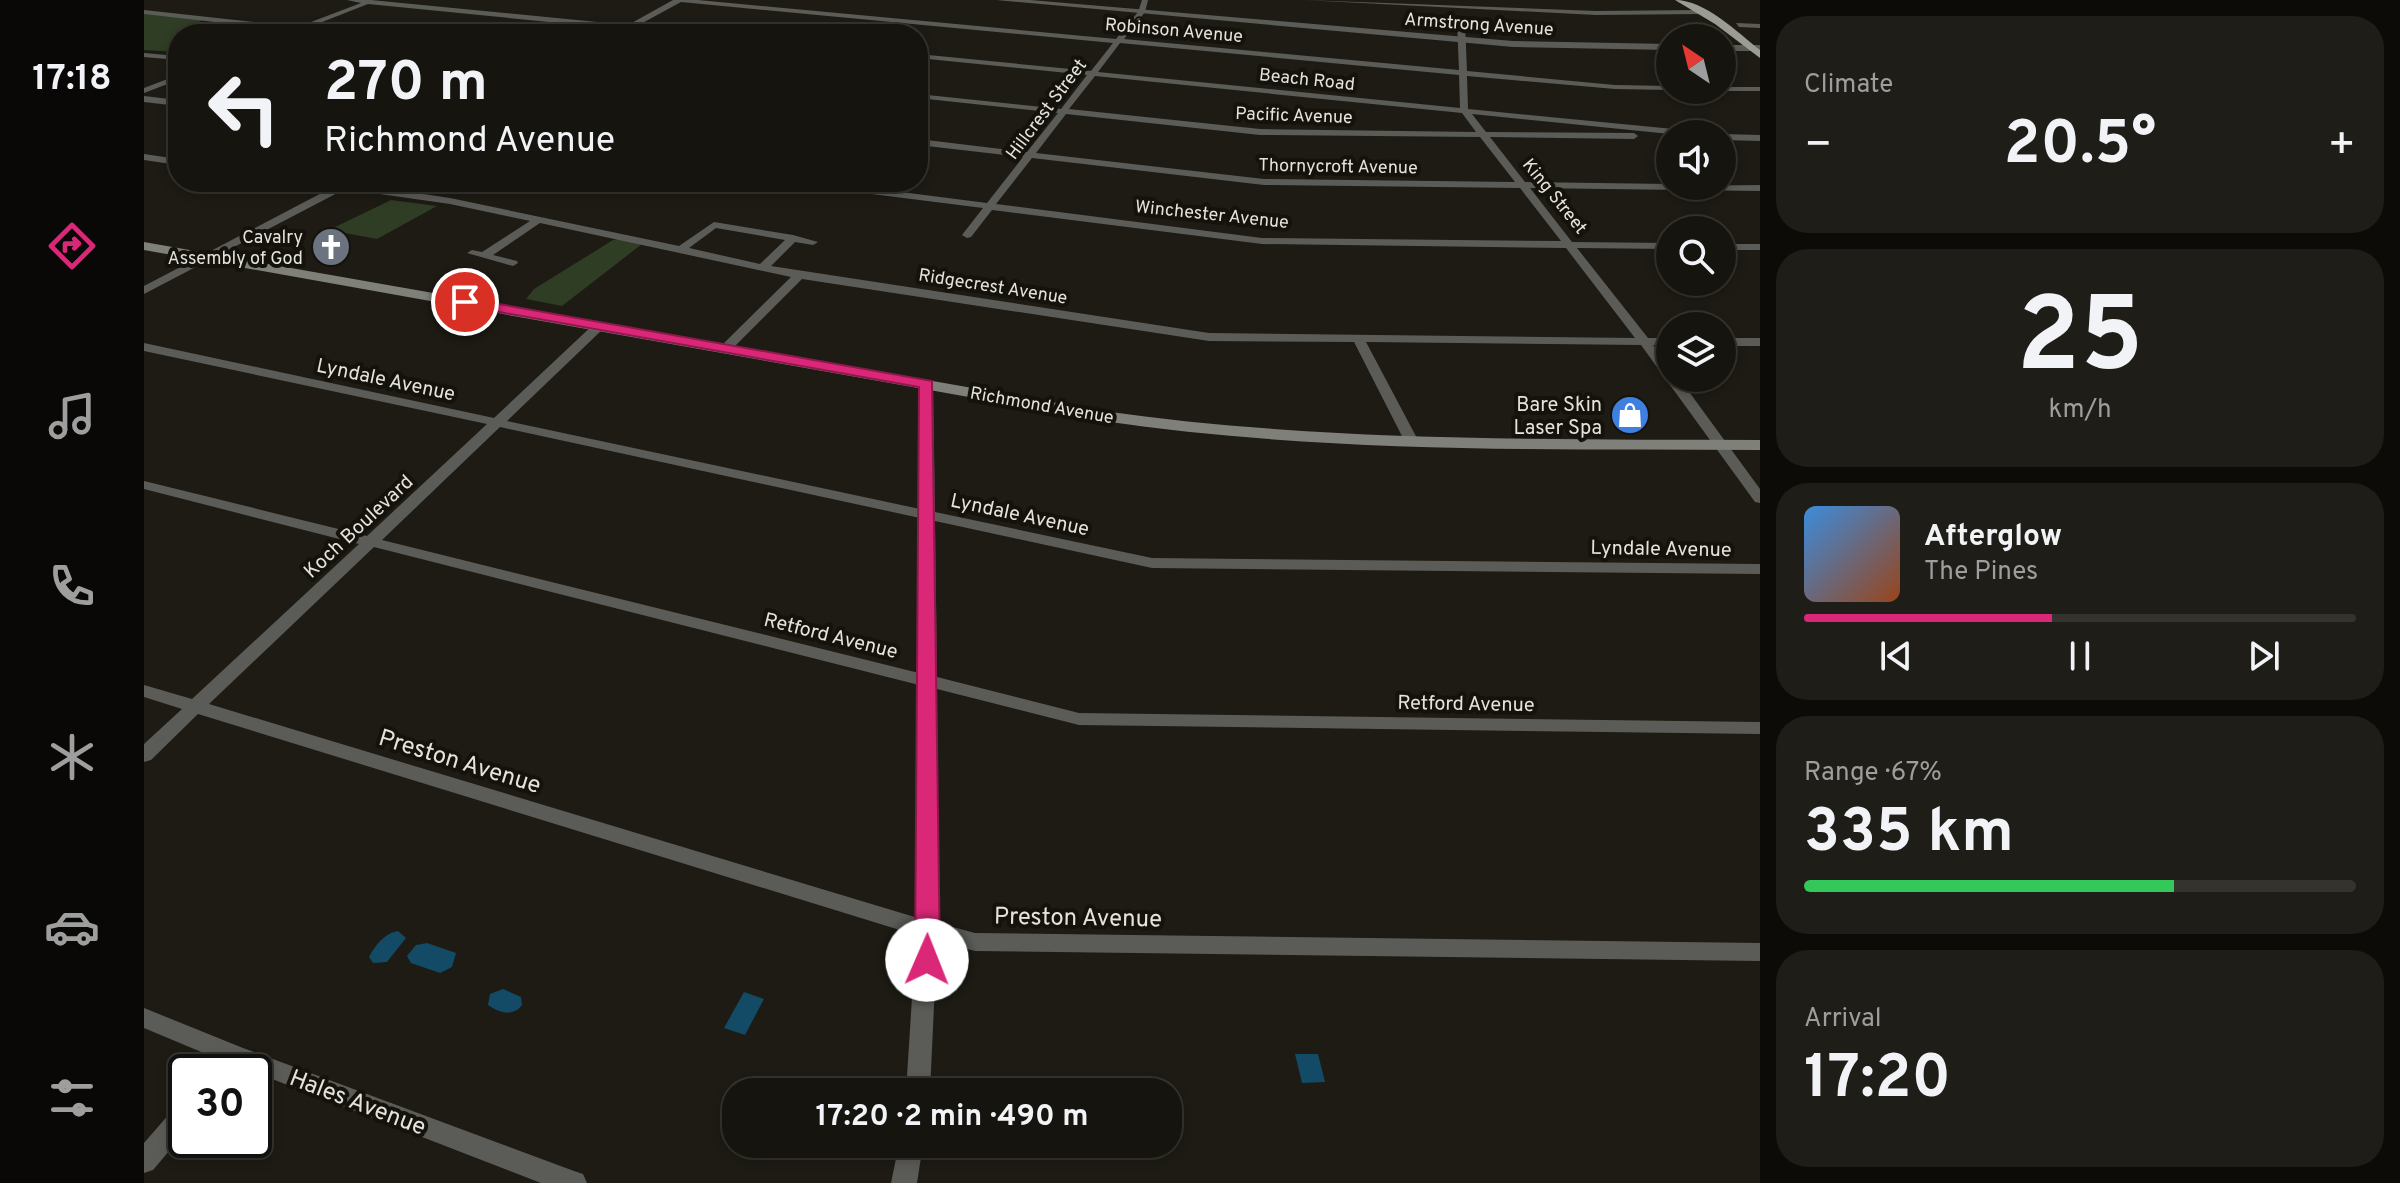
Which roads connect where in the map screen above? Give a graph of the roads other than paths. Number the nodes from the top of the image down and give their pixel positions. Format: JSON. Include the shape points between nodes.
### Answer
{"nodes":[{"id":1,"x":350,"y":0,"type":"edge"},
{"id":2,"x":678,"y":0,"type":"edge"},
{"id":3,"x":1000,"y":0,"type":"edge"},
{"id":4,"x":1145,"y":0,"type":"edge"},
{"id":5,"x":1307,"y":0,"type":"edge"},
{"id":6,"x":1576,"y":0,"type":"edge"},
{"id":7,"x":1679,"y":0,"type":"edge"},
{"id":8,"x":1694,"y":0,"type":"edge"},
{"id":9,"x":372,"y":1,"type":"edge"},
{"id":10,"x":1022,"y":1,"type":"edge"},
{"id":11,"x":1351,"y":1,"type":"edge"},
{"id":12,"x":153,"y":3,"type":"dead end"},
{"id":13,"x":1455,"y":3,"type":"edge"},
{"id":14,"x":144,"y":9,"type":"edge"},
{"id":15,"x":1141,"y":12,"type":"junction"},
{"id":16,"x":1701,"y":12,"type":"junction"},
{"id":17,"x":1596,"y":13,"type":"junction"},
{"id":18,"x":1461,"y":23,"type":"dead end"},
{"id":19,"x":260,"y":24,"type":"edge"},
{"id":20,"x":311,"y":24,"type":"edge"},
{"id":21,"x":591,"y":24,"type":"edge"},
{"id":22,"x":636,"y":24,"type":"edge"},
{"id":23,"x":1739,"y":25,"type":"junction"},
{"id":24,"x":1760,"y":26,"type":"edge"},
{"id":25,"x":1463,"y":40,"type":"junction"},
{"id":26,"x":1118,"y":41,"type":"junction"},
{"id":27,"x":1656,"y":47,"type":"edge"},
{"id":28,"x":1736,"y":48,"type":"edge"},
{"id":29,"x":1758,"y":48,"type":"edge"},
{"id":30,"x":144,"y":55,"type":"edge"},
{"id":31,"x":168,"y":57,"type":"edge"},
{"id":32,"x":928,"y":57,"type":"edge"},
{"id":33,"x":1464,"y":73,"type":"junction"},
{"id":34,"x":1094,"y":74,"type":"junction"},
{"id":35,"x":168,"y":81,"type":"edge"},
{"id":36,"x":1656,"y":88,"type":"edge"},
{"id":37,"x":1736,"y":89,"type":"edge"},
{"id":38,"x":1760,"y":89,"type":"edge"},
{"id":39,"x":144,"y":91,"type":"edge"},
{"id":40,"x":928,"y":97,"type":"edge"},
{"id":41,"x":144,"y":99,"type":"edge"},
{"id":42,"x":168,"y":102,"type":"edge"},
{"id":43,"x":1464,"y":110,"type":"junction"},
{"id":44,"x":1064,"y":111,"type":"junction"},
{"id":45,"x":1615,"y":125,"type":"junction"},
{"id":46,"x":1656,"y":130,"type":"edge"},
{"id":47,"x":1481,"y":135,"type":"junction"},
{"id":48,"x":1620,"y":136,"type":"junction"},
{"id":49,"x":1656,"y":136,"type":"edge"},
{"id":50,"x":1736,"y":137,"type":"edge"},
{"id":51,"x":1760,"y":138,"type":"edge"},
{"id":52,"x":928,"y":143,"type":"edge"},
{"id":53,"x":1031,"y":155,"type":"junction"},
{"id":54,"x":144,"y":157,"type":"edge"},
{"id":55,"x":168,"y":161,"type":"edge"},
{"id":56,"x":1524,"y":185,"type":"junction"},
{"id":57,"x":1760,"y":188,"type":"edge"},
{"id":58,"x":332,"y":192,"type":"edge"},
{"id":59,"x":395,"y":192,"type":"edge"},
{"id":60,"x":880,"y":192,"type":"edge"},
{"id":61,"x":992,"y":206,"type":"junction"},
{"id":62,"x":538,"y":220,"type":"junction"},
{"id":63,"x":967,"y":235,"type":"dead end"},
{"id":64,"x":793,"y":238,"type":"junction"},
{"id":65,"x":813,"y":242,"type":"dead end"},
{"id":66,"x":1571,"y":245,"type":"junction"},
{"id":67,"x":144,"y":246,"type":"edge"},
{"id":68,"x":1656,"y":246,"type":"edge"},
{"id":69,"x":1736,"y":247,"type":"edge"},
{"id":70,"x":1760,"y":247,"type":"edge"},
{"id":71,"x":679,"y":251,"type":"junction"},
{"id":72,"x":210,"y":257,"type":"junction"},
{"id":73,"x":513,"y":263,"type":"dead end"},
{"id":74,"x":762,"y":268,"type":"junction"},
{"id":75,"x":799,"y":275,"type":"junction"},
{"id":76,"x":144,"y":291,"type":"edge"},
{"id":77,"x":599,"y":326,"type":"junction"},
{"id":78,"x":1358,"y":338,"type":"junction"},
{"id":79,"x":1645,"y":341,"type":"junction"},
{"id":80,"x":1656,"y":341,"type":"edge"},
{"id":81,"x":1736,"y":342,"type":"edge"},
{"id":82,"x":1760,"y":342,"type":"edge"},
{"id":83,"x":144,"y":347,"type":"edge"},
{"id":84,"x":726,"y":348,"type":"junction"},
{"id":85,"x":1656,"y":356,"type":"edge"},
{"id":86,"x":927,"y":384,"type":"junction"},
{"id":87,"x":1683,"y":392,"type":"edge"},
{"id":88,"x":496,"y":423,"type":"junction"},
{"id":89,"x":1412,"y":442,"type":"junction"},
{"id":90,"x":1721,"y":445,"type":"junction"},
{"id":91,"x":1760,"y":445,"type":"edge"},
{"id":92,"x":144,"y":485,"type":"edge"},
{"id":93,"x":1760,"y":499,"type":"edge"},
{"id":94,"x":928,"y":515,"type":"junction"},
{"id":95,"x":371,"y":542,"type":"junction"},
{"id":96,"x":1760,"y":569,"type":"edge"},
{"id":97,"x":929,"y":683,"type":"junction"},
{"id":98,"x":144,"y":691,"type":"edge"},
{"id":99,"x":195,"y":707,"type":"junction"},
{"id":100,"x":1760,"y":728,"type":"edge"},
{"id":101,"x":144,"y":755,"type":"edge"},
{"id":102,"x":928,"y":930,"type":"junction"},
{"id":103,"x":1760,"y":952,"type":"edge"},
{"id":104,"x":144,"y":1018,"type":"edge"},
{"id":105,"x":211,"y":1054,"type":"edge"},
{"id":106,"x":919,"y":1078,"type":"edge"},
{"id":107,"x":272,"y":1080,"type":"edge"},
{"id":108,"x":168,"y":1134,"type":"edge"},
{"id":109,"x":908,"y":1158,"type":"edge"},
{"id":110,"x":144,"y":1161,"type":"edge"},
{"id":111,"x":540,"y":1177,"type":"edge"},
{"id":112,"x":574,"y":1183,"type":"edge"},
{"id":113,"x":904,"y":1183,"type":"edge"}],
"edges":[{"from":1,"to":9,"type":"street"},
{"from":2,"to":22,"type":"street"},
{"from":2,"to":26,"type":"street","name":"Robinson Avenue"},
{"from":3,"to":10,"type":"street","name":"Armstrong Avenue"},
{"from":4,"to":15,"type":"street","name":"Hillcrest Street"},
{"from":5,"to":11,"type":"street"},
{"from":6,"to":17,"type":"street"},
{"from":7,"to":16,"type":"main road"},
{"from":8,"to":23,"type":"main road"},
{"from":9,"to":20,"type":"street"},
{"from":9,"to":21,"type":"street"},
{"from":10,"to":15,"type":"street","name":"Armstrong Avenue"},
{"from":11,"to":13,"type":"street"},
{"from":12,"to":14,"type":"street"},
{"from":13,"to":17,"type":"street"},
{"from":14,"to":19,"type":"street"},
{"from":15,"to":25,"type":"street","name":"Armstrong Avenue"},
{"from":15,"to":26,"type":"street","name":"Hillcrest Street"},
{"from":16,"to":17,"type":"street"},
{"from":16,"to":29,"type":"main road"},
{"from":18,"to":25,"type":"street"},
{"from":23,"to":24,"type":"street"},
{"from":23,"to":29,"type":"main road"},
{"from":25,"to":27,"type":"street","name":"Armstrong Avenue"},
{"from":25,"to":33,"type":"street"},
{"from":26,"to":33,"type":"street","name":"Robinson Avenue"},
{"from":26,"to":34,"type":"street","name":"Hillcrest Street"},
{"from":28,"to":29,"type":"street"},
{"from":30,"to":31,"type":"street"},
{"from":32,"to":34,"type":"street","name":"Beach Road"},
{"from":33,"to":36,"type":"street","name":"Robinson Avenue"},
{"from":33,"to":43,"type":"street"},
{"from":34,"to":43,"type":"street","name":"Beach Road"},
{"from":34,"to":44,"type":"street","name":"Hillcrest Street"},
{"from":35,"to":39,"type":"street"},
{"from":37,"to":38,"type":"street"},
{"from":40,"to":44,"type":"street","name":"Pacific Avenue"},
{"from":41,"to":42,"type":"street"},
{"from":43,"to":45,"type":"street","name":"Beach Road"},
{"from":43,"to":47,"type":"street","name":"King Street"},
{"from":44,"to":47,"type":"street","name":"Pacific Avenue","via":[[1260,132]]},
{"from":44,"to":53,"type":"street","name":"Hillcrest Street"},
{"from":45,"to":46,"type":"street","name":"Beach Road"},
{"from":45,"to":48,"type":"street"},
{"from":47,"to":48,"type":"street","name":"Pacific Avenue"},
{"from":47,"to":56,"type":"street","name":"King Street"},
{"from":48,"to":49,"type":"street","name":"Pacific Avenue"},
{"from":50,"to":51,"type":"street"},
{"from":52,"to":53,"type":"street","name":"Thornycroft Avenue"},
{"from":53,"to":56,"type":"street","name":"Thornycroft Avenue","via":[[1264,182]]},
{"from":53,"to":61,"type":"street","name":"Hillcrest Street"},
{"from":54,"to":55,"type":"street"},
{"from":56,"to":57,"type":"street","name":"Thornycroft Avenue"},
{"from":56,"to":66,"type":"street","name":"King Street"},
{"from":58,"to":72,"type":"street"},
{"from":59,"to":62,"type":"street","name":"Ridgecrest Avenue"},
{"from":60,"to":61,"type":"street","name":"Winchester Avenue"},
{"from":61,"to":63,"type":"street","name":"Hillcrest Street"},
{"from":61,"to":66,"type":"street","name":"Winchester Avenue","via":[[1262,241]]},
{"from":62,"to":71,"type":"street","name":"Ridgecrest Avenue"},
{"from":62,"to":73,"type":"street","via":[[478,255]]},
{"from":64,"to":65,"type":"street"},
{"from":64,"to":71,"type":"street","via":[[714,225]]},
{"from":64,"to":74,"type":"street"},
{"from":66,"to":68,"type":"street","name":"Winchester Avenue"},
{"from":66,"to":79,"type":"street","name":"King Street"},
{"from":67,"to":72,"type":"main road","name":"Richmond Avenue"},
{"from":69,"to":70,"type":"street"},
{"from":71,"to":74,"type":"street","name":"Ridgecrest Avenue"},
{"from":72,"to":76,"type":"street"},
{"from":72,"to":77,"type":"main road","name":"Richmond Avenue"},
{"from":74,"to":75,"type":"street","name":"Ridgecrest Avenue"},
{"from":75,"to":78,"type":"street","name":"Ridgecrest Avenue","via":[[1209,337]]},
{"from":75,"to":84,"type":"street"},
{"from":77,"to":84,"type":"main road","name":"Richmond Avenue"},
{"from":77,"to":88,"type":"street","name":"Koch Boulevard"},
{"from":78,"to":79,"type":"street","name":"Ridgecrest Avenue"},
{"from":78,"to":89,"type":"street"},
{"from":79,"to":80,"type":"street","name":"Ridgecrest Avenue"},
{"from":79,"to":85,"type":"street","name":"King Street"},
{"from":81,"to":82,"type":"street"},
{"from":83,"to":88,"type":"street","name":"Lyndale Avenue"},
{"from":84,"to":86,"type":"main road","name":"Richmond Avenue"},
{"from":86,"to":89,"type":"main road","name":"Richmond Avenue","via":[[1214,432]]},
{"from":86,"to":94,"type":"street"},
{"from":87,"to":90,"type":"street","name":"King Street"},
{"from":88,"to":94,"type":"street","name":"Lyndale Avenue"},
{"from":88,"to":95,"type":"street","name":"Koch Boulevard"},
{"from":89,"to":90,"type":"main road","name":"Richmond Avenue"},
{"from":90,"to":91,"type":"main road","name":"Richmond Avenue"},
{"from":90,"to":93,"type":"street","name":"King Street"},
{"from":92,"to":95,"type":"street","name":"Retford Avenue"},
{"from":94,"to":96,"type":"street","name":"Lyndale Avenue","via":[[1162,564]]},
{"from":94,"to":97,"type":"street"},
{"from":95,"to":97,"type":"street","name":"Retford Avenue"},
{"from":95,"to":99,"type":"street","name":"Koch Boulevard"},
{"from":97,"to":100,"type":"street","name":"Retford Avenue","via":[[1046,713],[1104,721]]},
{"from":97,"to":102,"type":"street"},
{"from":98,"to":99,"type":"street","name":"Preston Avenue"},
{"from":99,"to":101,"type":"street","name":"Koch Boulevard"},
{"from":99,"to":102,"type":"street","name":"Preston Avenue"},
{"from":102,"to":103,"type":"street","name":"Preston Avenue","via":[[975,942]]},
{"from":102,"to":106,"type":"street"},
{"from":104,"to":105,"type":"street","name":"Hales Avenue"},
{"from":107,"to":111,"type":"street","name":"Hales Avenue"},
{"from":108,"to":110,"type":"street"},
{"from":109,"to":113,"type":"street"},
{"from":111,"to":112,"type":"street","name":"Hales Avenue"}]}
